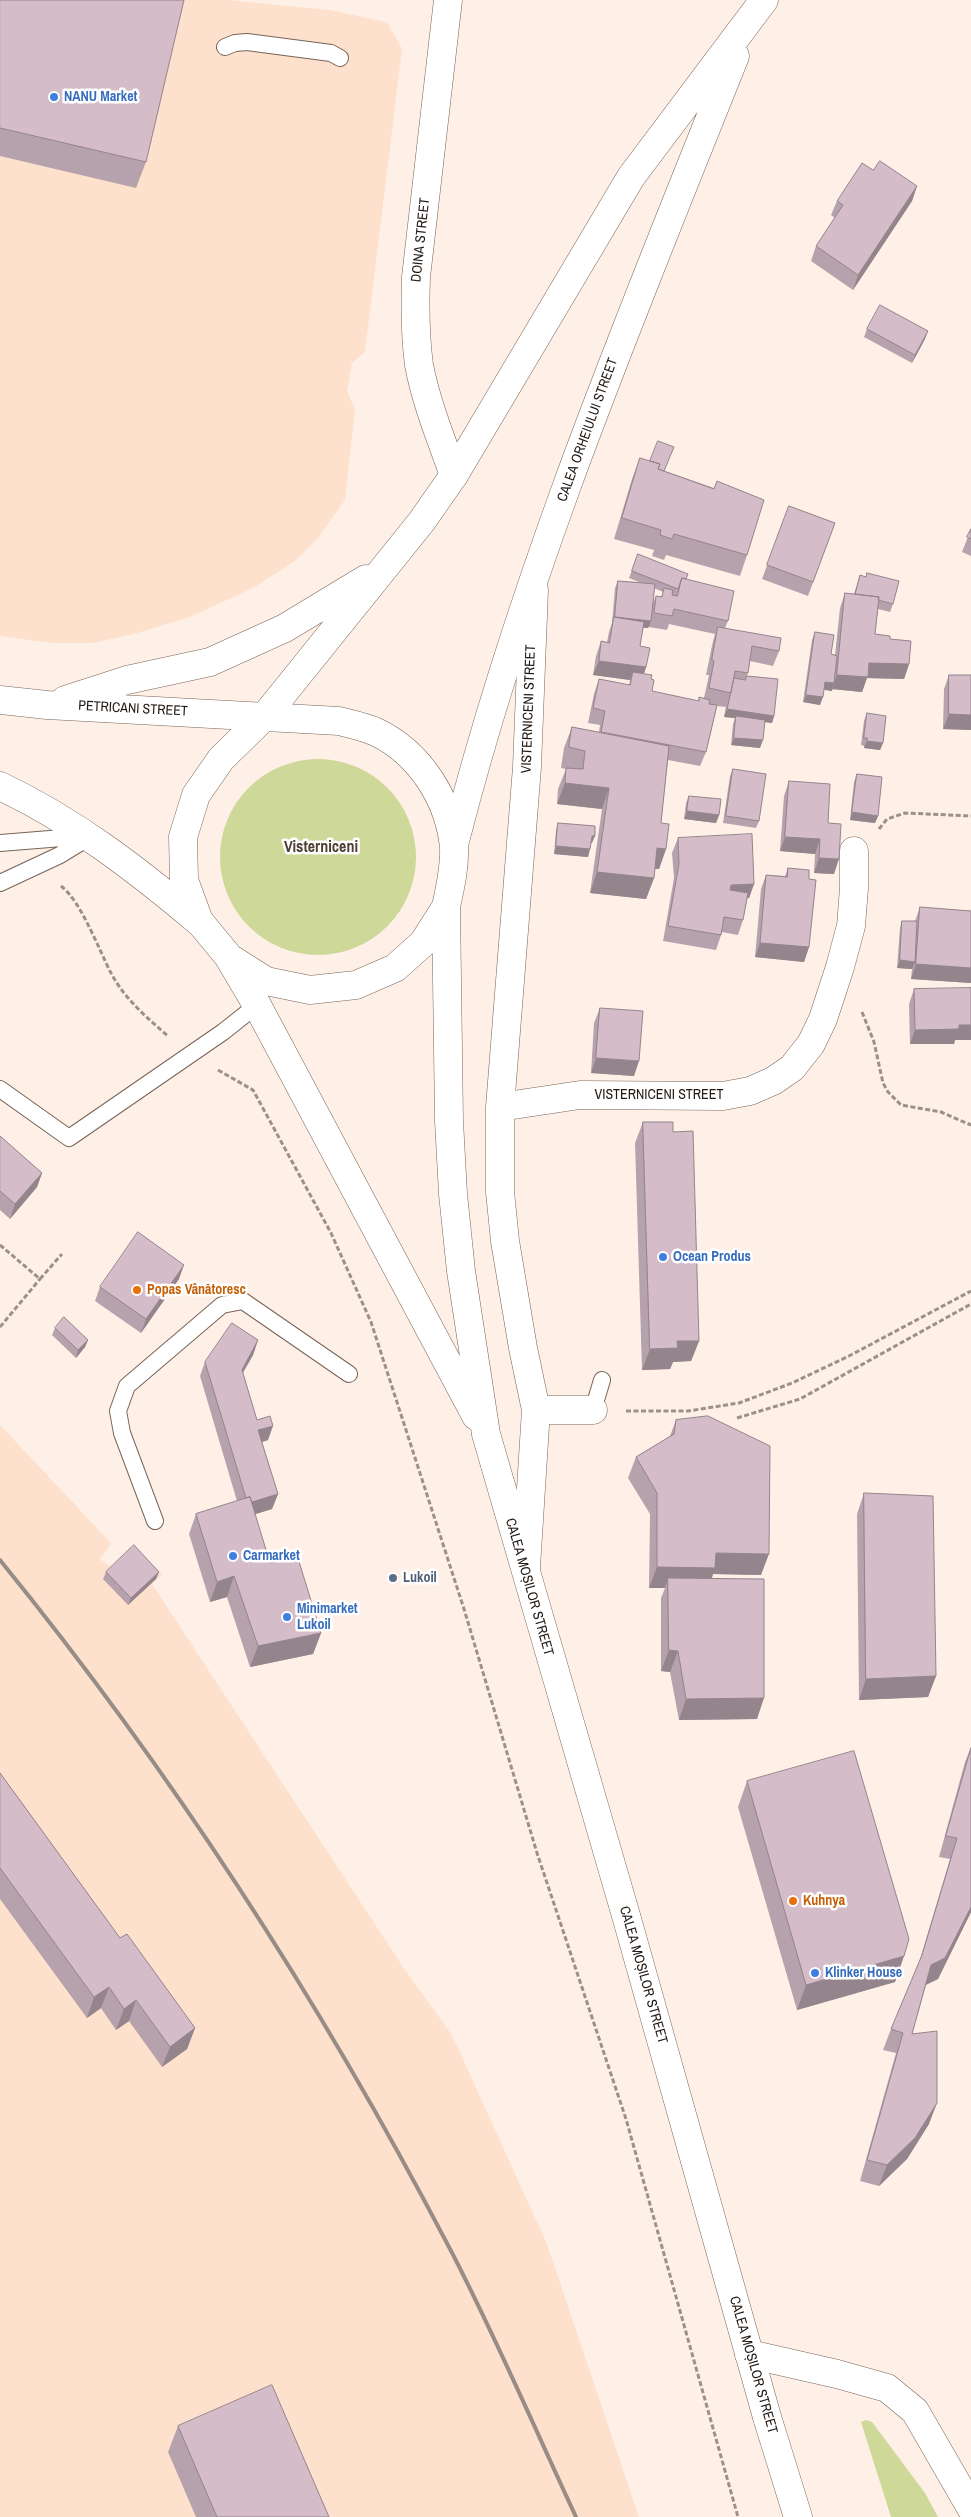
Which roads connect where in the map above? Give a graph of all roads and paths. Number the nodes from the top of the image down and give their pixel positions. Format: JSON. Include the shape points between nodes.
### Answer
{"nodes":[{"id":1,"x":445,"y":0,"type":"edge"},
{"id":2,"x":764,"y":0,"type":"edge"},
{"id":3,"x":749,"y":22,"type":"junction"},
{"id":4,"x":225,"y":47,"type":"dead end"},
{"id":5,"x":340,"y":58,"type":"dead end"},
{"id":6,"x":454,"y":475,"type":"junction"},
{"id":7,"x":383,"y":569,"type":"junction"},
{"id":8,"x":535,"y":579,"type":"junction"},
{"id":9,"x":0,"y":700,"type":"edge"},
{"id":10,"x":47,"y":705,"type":"junction"},
{"id":11,"x":265,"y":716,"type":"junction"},
{"id":12,"x":0,"y":786,"type":"edge"},
{"id":13,"x":971,"y":816,"type":"edge"},
{"id":14,"x":91,"y":836,"type":"junction"},
{"id":15,"x":0,"y":844,"type":"edge"},
{"id":16,"x":454,"y":848,"type":"junction"},
{"id":17,"x":854,"y":858,"type":"joint"},
{"id":18,"x":35,"y":867,"type":"junction"},
{"id":19,"x":0,"y":884,"type":"edge"},
{"id":20,"x":446,"y":907,"type":"junction"},
{"id":21,"x":199,"y":921,"type":"junction"},
{"id":22,"x":228,"y":956,"type":"junction"},
{"id":23,"x":861,"y":1004,"type":"dead end"},
{"id":24,"x":258,"y":1005,"type":"junction"},
{"id":25,"x":190,"y":1054,"type":"junction"},
{"id":26,"x":0,"y":1089,"type":"edge"},
{"id":27,"x":500,"y":1107,"type":"junction"},
{"id":28,"x":971,"y":1125,"type":"edge"},
{"id":29,"x":0,"y":1245,"type":"edge"},
{"id":30,"x":62,"y":1254,"type":"dead end"},
{"id":31,"x":40,"y":1279,"type":"junction"},
{"id":32,"x":971,"y":1291,"type":"edge"},
{"id":33,"x":971,"y":1304,"type":"edge"},
{"id":34,"x":0,"y":1327,"type":"edge"},
{"id":35,"x":349,"y":1374,"type":"dead end"},
{"id":36,"x":602,"y":1380,"type":"dead end"},
{"id":37,"x":536,"y":1410,"type":"junction"},
{"id":38,"x":592,"y":1410,"type":"junction"},
{"id":39,"x":737,"y":1418,"type":"dead end"},
{"id":40,"x":486,"y":1434,"type":"junction"},
{"id":41,"x":155,"y":1521,"type":"dead end"},
{"id":42,"x":525,"y":1574,"type":"junction"},
{"id":43,"x":749,"y":2354,"type":"junction"},
{"id":44,"x":971,"y":2508,"type":"edge"},
{"id":45,"x":738,"y":2517,"type":"edge"},
{"id":46,"x":798,"y":2517,"type":"edge"}],
"edges":[{"from":1,"to":6,"type":"main road","name":"DOINA STREET","via":[[416,277],[415,323],[428,398]]},
{"from":2,"to":3,"type":"main road","name":"CALEA ORHEIULUI STREET"},
{"from":3,"to":6,"type":"main road","name":"CALEA ORHEIULUI STREET","via":[[631,178]]},
{"from":3,"to":8,"type":"main road","name":"CALEA ORHEIULUI STREET","via":[[595,405]]},
{"from":4,"to":5,"type":"lane","via":[[247,42],[331,53]]},
{"from":6,"to":7,"type":"main road","name":"CALEA ORHEIULUI STREET"},
{"from":7,"to":10,"type":"main road","via":[[285,628],[210,662],[127,680]]},
{"from":7,"to":11,"type":"main road","name":"CALEA ORHEIULUI STREET"},
{"from":8,"to":16,"type":"main road","name":"CALEA ORHEIULUI STREET","via":[[480,742]]},
{"from":8,"to":27,"type":"main road","name":"VISTERNICENI STREET","via":[[527,768]]},
{"from":9,"to":10,"type":"main road","name":"PETRICANI STREET"},
{"from":10,"to":11,"type":"main road","name":"PETRICANI STREET"},
{"from":11,"to":16,"type":"main road","name":"PETRICANI STREET","via":[[339,721],[376,732],[407,753],[432,782],[446,810]]},
{"from":11,"to":21,"type":"main road","name":"CALEA ORHEIULUI STREET","via":[[221,759],[196,795],[183,837],[184,880]]},
{"from":12,"to":14,"type":"main road","via":[[31,800]]},
{"from":13,"to":17,"type":"path","via":[[905,813],[887,819]]},
{"from":14,"to":15,"type":"lane"},
{"from":14,"to":18,"type":"lane"},
{"from":14,"to":21,"type":"main road"},
{"from":16,"to":20,"type":"main road"},
{"from":17,"to":27,"type":"main road","name":"VISTERNICENI STREET","via":[[851,926],[823,1019],[811,1044],[792,1068],[750,1091],[723,1096],[580,1095]]},
{"from":18,"to":19,"type":"lane"},
{"from":18,"to":25,"type":"path","via":[[64,889],[92,931],[112,974],[141,1014]]},
{"from":20,"to":22,"type":"main road","via":[[424,943],[394,968],[356,985],[310,990],[266,981]]},
{"from":20,"to":40,"type":"main road","via":[[453,1194],[461,1271]]},
{"from":21,"to":22,"type":"main road"},
{"from":22,"to":24,"type":"main road"},
{"from":23,"to":28,"type":"path","via":[[888,1092],[901,1105],[941,1112]]},
{"from":24,"to":25,"type":"lane"},
{"from":24,"to":40,"type":"main road"},
{"from":25,"to":26,"type":"lane","via":[[69,1138]]},
{"from":25,"to":45,"type":"path","via":[[253,1090],[331,1233],[371,1322],[461,1600],[537,1853],[626,2119]]},
{"from":27,"to":37,"type":"main road","name":"VISTERNICENI STREET","via":[[500,1192],[505,1241]]},
{"from":29,"to":31,"type":"path"},
{"from":30,"to":31,"type":"path"},
{"from":31,"to":34,"type":"path"},
{"from":32,"to":38,"type":"path","via":[[849,1356],[739,1403],[688,1411]]},
{"from":33,"to":39,"type":"path","via":[[800,1398]]},
{"from":35,"to":41,"type":"lane","via":[[243,1301],[222,1305],[126,1386],[118,1411],[122,1433]]},
{"from":36,"to":38,"type":"lane"},
{"from":37,"to":38,"type":"main road"},
{"from":37,"to":42,"type":"main road","name":"VISTERNICENI STREET"},
{"from":40,"to":42,"type":"main road","name":"CALEA MOȘILOR STREET"},
{"from":42,"to":43,"type":"main road","name":"CALEA MOȘILOR STREET","via":[[627,1919]]},
{"from":43,"to":44,"type":"main road","via":[[887,2388],[915,2412]]},
{"from":43,"to":46,"type":"main road","name":"CALEA MOȘILOR STREET"}]}
